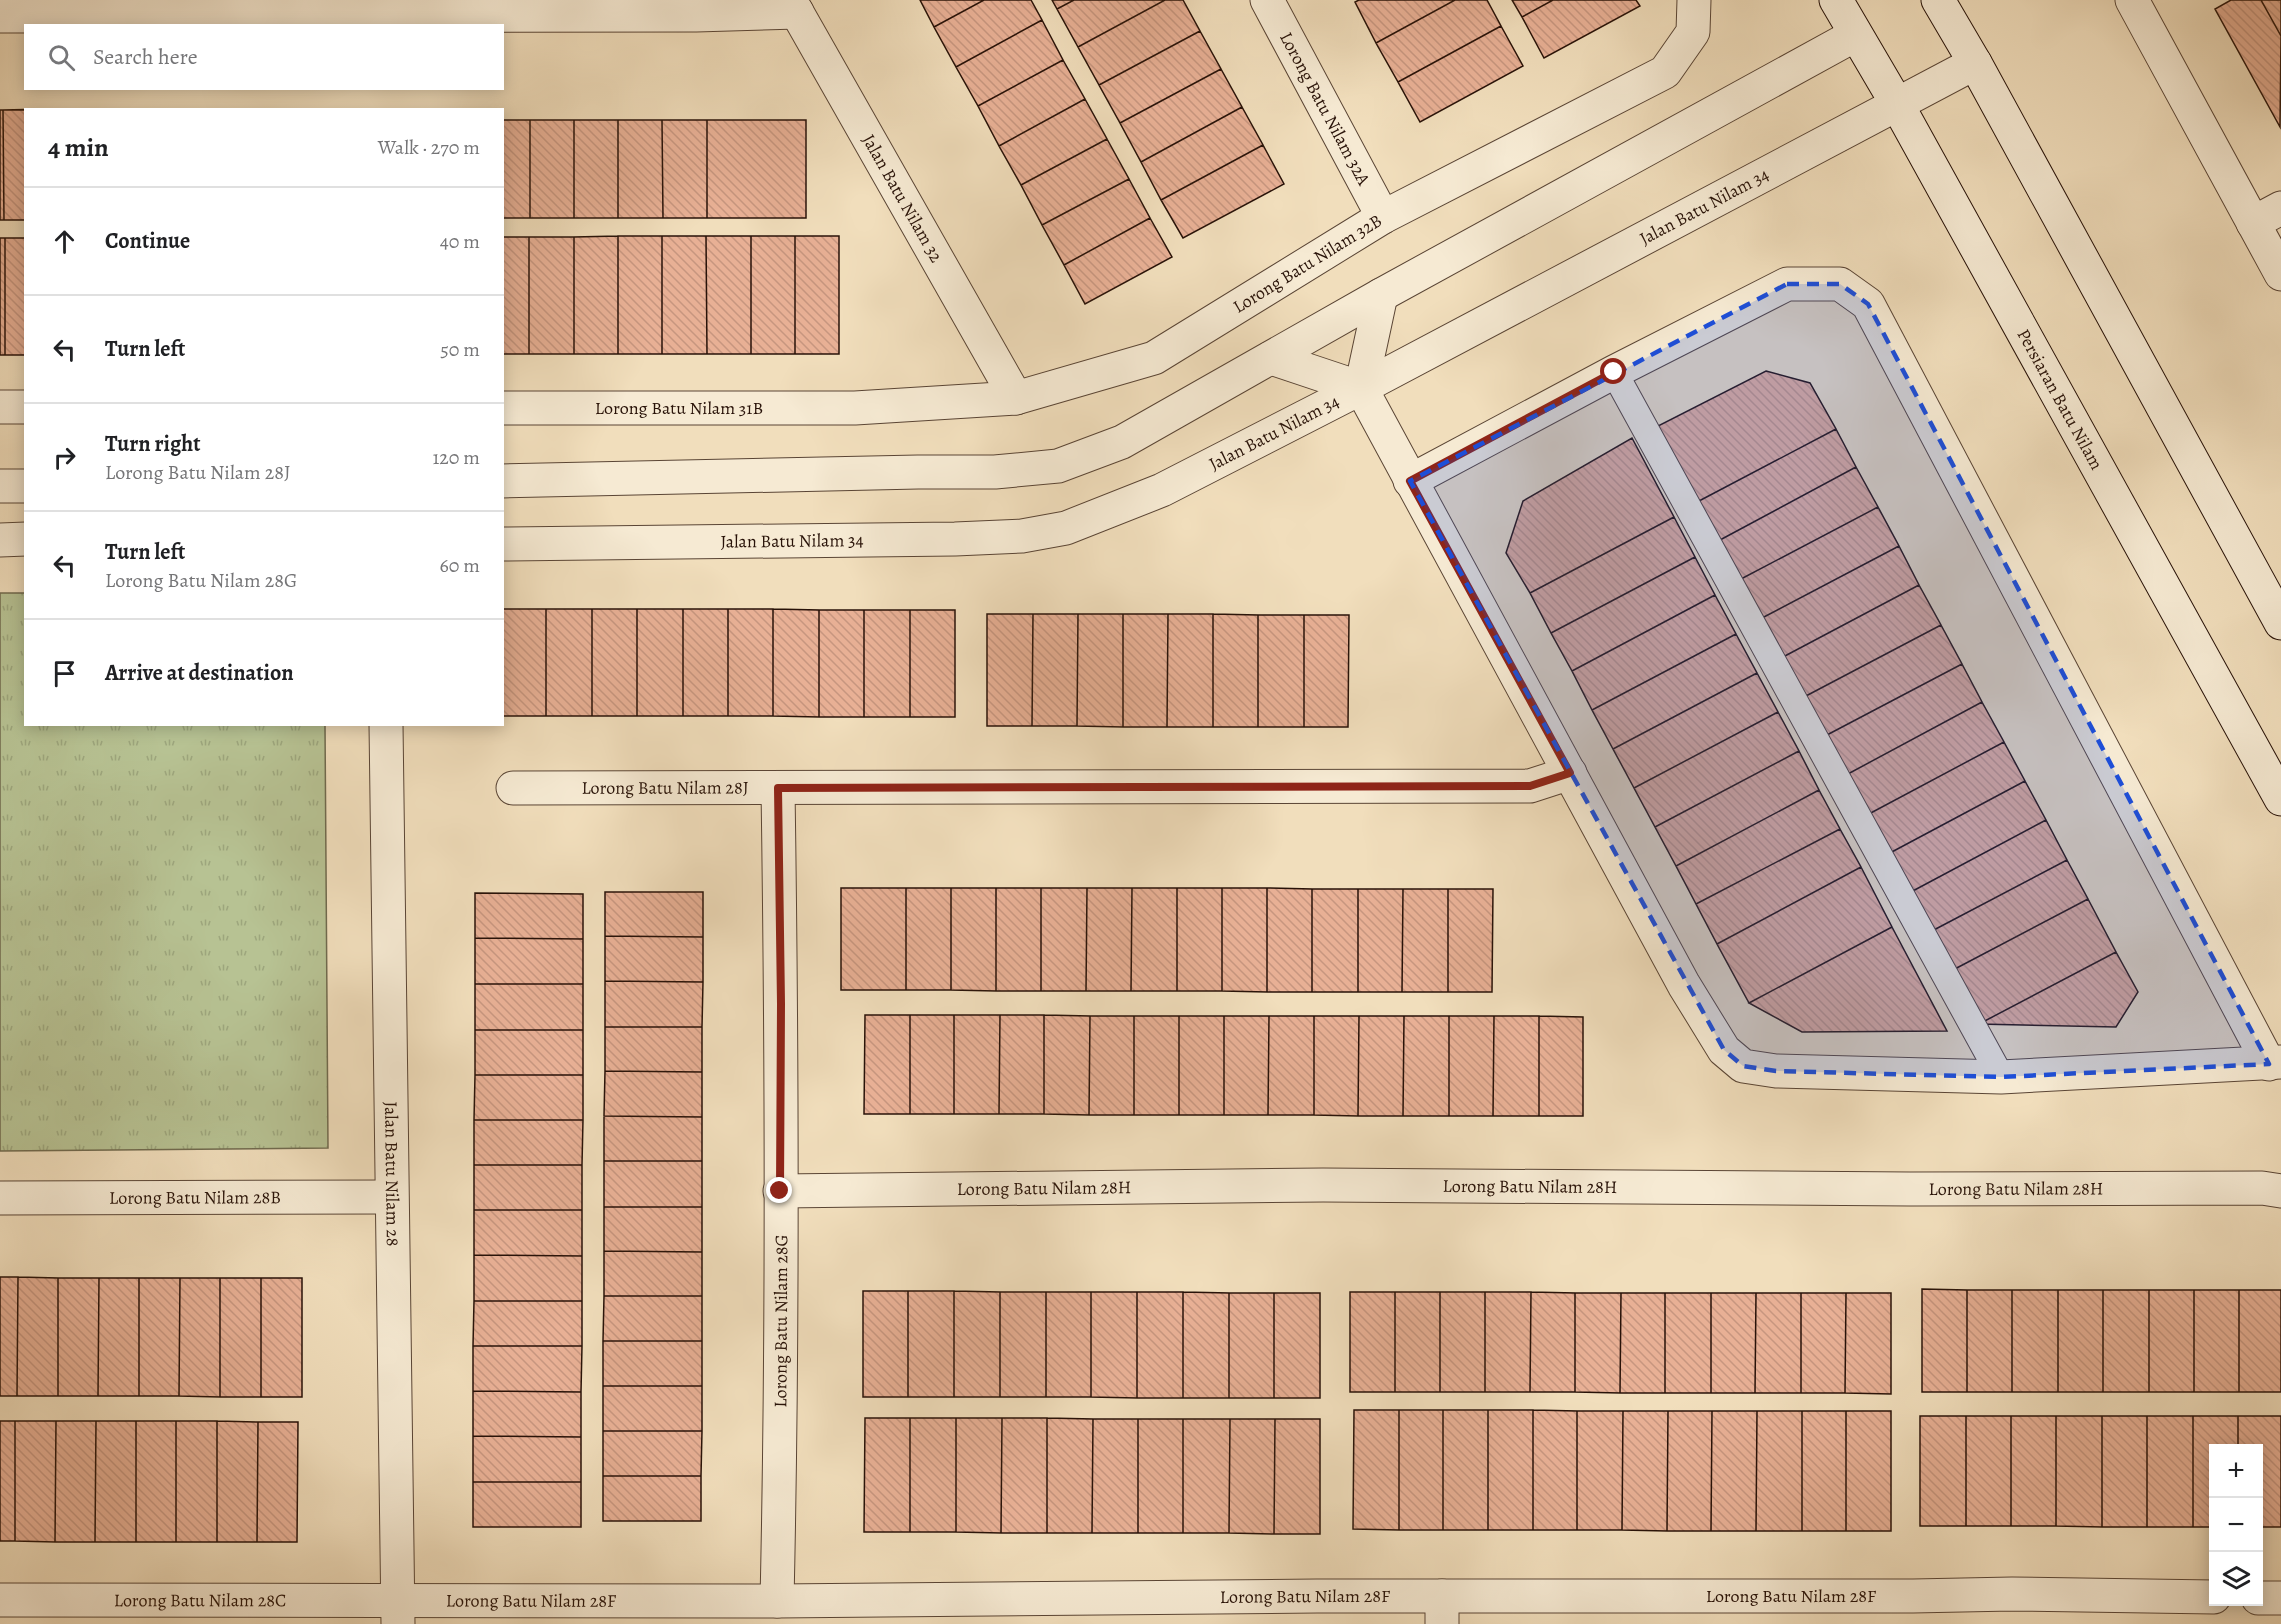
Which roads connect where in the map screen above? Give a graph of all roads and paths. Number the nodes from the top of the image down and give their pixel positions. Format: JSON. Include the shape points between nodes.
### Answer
{"nodes":[{"id":1,"x":1267,"y":0,"type":"edge"},
{"id":2,"x":1694,"y":0,"type":"edge"},
{"id":3,"x":1836,"y":0,"type":"edge"},
{"id":4,"x":1938,"y":0,"type":"edge"},
{"id":5,"x":2132,"y":0,"type":"edge"},
{"id":6,"x":793,"y":6,"type":"edge"},
{"id":7,"x":0,"y":16,"type":"edge"},
{"id":8,"x":1855,"y":35,"type":"junction"},
{"id":9,"x":1975,"y":63,"type":"junction"},
{"id":10,"x":1897,"y":104,"type":"junction"},
{"id":11,"x":2281,"y":208,"type":"edge"},
{"id":12,"x":1383,"y":217,"type":"junction"},
{"id":13,"x":2253,"y":223,"type":"junction"},
{"id":14,"x":2281,"y":274,"type":"edge"},
{"id":15,"x":1381,"y":295,"type":"junction"},
{"id":16,"x":1271,"y":358,"type":"junction"},
{"id":17,"x":1614,"y":372,"type":"junction"},
{"id":18,"x":1361,"y":388,"type":"junction"},
{"id":19,"x":1016,"y":398,"type":"junction"},
{"id":20,"x":0,"y":407,"type":"edge"},
{"id":21,"x":24,"y":407,"type":"edge"},
{"id":22,"x":504,"y":408,"type":"edge"},
{"id":23,"x":855,"y":408,"type":"joint"},
{"id":24,"x":504,"y":481,"type":"edge"},
{"id":25,"x":1410,"y":481,"type":"junction"},
{"id":26,"x":0,"y":486,"type":"edge"},
{"id":27,"x":24,"y":486,"type":"edge"},
{"id":28,"x":24,"y":539,"type":"edge"},
{"id":29,"x":0,"y":540,"type":"edge"},
{"id":30,"x":504,"y":544,"type":"edge"},
{"id":31,"x":2281,"y":624,"type":"edge"},
{"id":32,"x":386,"y":726,"type":"edge"},
{"id":33,"x":1570,"y":773,"type":"junction"},
{"id":34,"x":513,"y":788,"type":"dead end"},
{"id":35,"x":778,"y":788,"type":"junction"},
{"id":36,"x":2281,"y":799,"type":"edge"},
{"id":37,"x":2275,"y":1063,"type":"edge"},
{"id":38,"x":2001,"y":1077,"type":"junction"},
{"id":39,"x":780,"y":1191,"type":"junction"},
{"id":40,"x":2281,"y":1191,"type":"edge"},
{"id":41,"x":391,"y":1197,"type":"junction"},
{"id":42,"x":0,"y":1198,"type":"edge"},
{"id":43,"x":2209,"y":1597,"type":"edge"},
{"id":44,"x":2263,"y":1598,"type":"edge"},
{"id":45,"x":2281,"y":1598,"type":"edge"},
{"id":46,"x":0,"y":1600,"type":"edge"},
{"id":47,"x":777,"y":1601,"type":"junction"},
{"id":48,"x":1442,"y":1610,"type":"edge"},
{"id":49,"x":398,"y":1612,"type":"edge"}],
"edges":[{"from":1,"to":12,"type":"street","name":"Lorong Batu Nilam 32A"},
{"from":2,"to":12,"type":"street","name":"Lorong Batu Nilam 32B","via":[[1693,32],[1665,72]]},
{"from":3,"to":8,"type":"street","name":"Persiaran Batu Nilam"},
{"from":4,"to":9,"type":"street"},
{"from":5,"to":13,"type":"street"},
{"from":6,"to":7,"type":"street","via":[[696,15]]},
{"from":6,"to":19,"type":"street","name":"Jalan Batu Nilam 32"},
{"from":8,"to":10,"type":"street","name":"Persiaran Batu Nilam"},
{"from":8,"to":15,"type":"street"},
{"from":9,"to":10,"type":"street","name":"Jalan Batu Nilam 34"},
{"from":9,"to":31,"type":"street"},
{"from":10,"to":18,"type":"street","name":"Jalan Batu Nilam 34"},
{"from":10,"to":36,"type":"street","name":"Persiaran Batu Nilam"},
{"from":11,"to":13,"type":"street"},
{"from":12,"to":19,"type":"street","name":"Lorong Batu Nilam 32B","via":[[1154,358]]},
{"from":13,"to":14,"type":"street"},
{"from":15,"to":16,"type":"street"},
{"from":15,"to":18,"type":"street"},
{"from":16,"to":18,"type":"street"},
{"from":16,"to":24,"type":"street","via":[[1122,442],[1058,466],[995,472]]},
{"from":17,"to":25,"type":"street"},
{"from":17,"to":37,"type":"street","via":[[1787,284],[1840,284],[1868,304]]},
{"from":17,"to":38,"type":"lane"},
{"from":18,"to":25,"type":"street"},
{"from":18,"to":30,"type":"street","name":"Jalan Batu Nilam 34","via":[[1162,490],[1066,528],[1022,536],[955,539]]},
{"from":19,"to":23,"type":"street","name":"Lorong Batu Nilam 32B"},
{"from":20,"to":21,"type":"street"},
{"from":22,"to":23,"type":"street","name":"Lorong Batu Nilam 31B"},
{"from":25,"to":33,"type":"street"},
{"from":26,"to":27,"type":"street"},
{"from":28,"to":29,"type":"street"},
{"from":32,"to":41,"type":"street","name":"Jalan Batu Nilam 28"},
{"from":33,"to":35,"type":"street","name":"Lorong Batu Nilam 28J","via":[[1530,786]]},
{"from":33,"to":38,"type":"street","via":[[1684,985],[1724,1050],[1743,1066],[1776,1071]]},
{"from":34,"to":35,"type":"street","name":"Lorong Batu Nilam 28J"},
{"from":35,"to":39,"type":"street","name":"Lorong Batu Nilam 28G"},
{"from":37,"to":38,"type":"street"},
{"from":39,"to":40,"type":"street","name":"Lorong Batu Nilam 28H","via":[[1335,1185]]},
{"from":39,"to":47,"type":"street","name":"Lorong Batu Nilam 28G"},
{"from":41,"to":42,"type":"street","name":"Lorong Batu Nilam 28B"},
{"from":41,"to":49,"type":"street","name":"Jalan Batu Nilam 28"},
{"from":43,"to":48,"type":"street","name":"Lorong Batu Nilam 28F","via":[[2012,1594]]},
{"from":44,"to":45,"type":"street"},
{"from":46,"to":49,"type":"street","name":"Lorong Batu Nilam 28C"},
{"from":47,"to":48,"type":"street","name":"Lorong Batu Nilam 28F","via":[[990,1598]]},
{"from":47,"to":49,"type":"street","name":"Lorong Batu Nilam 28F"}]}
